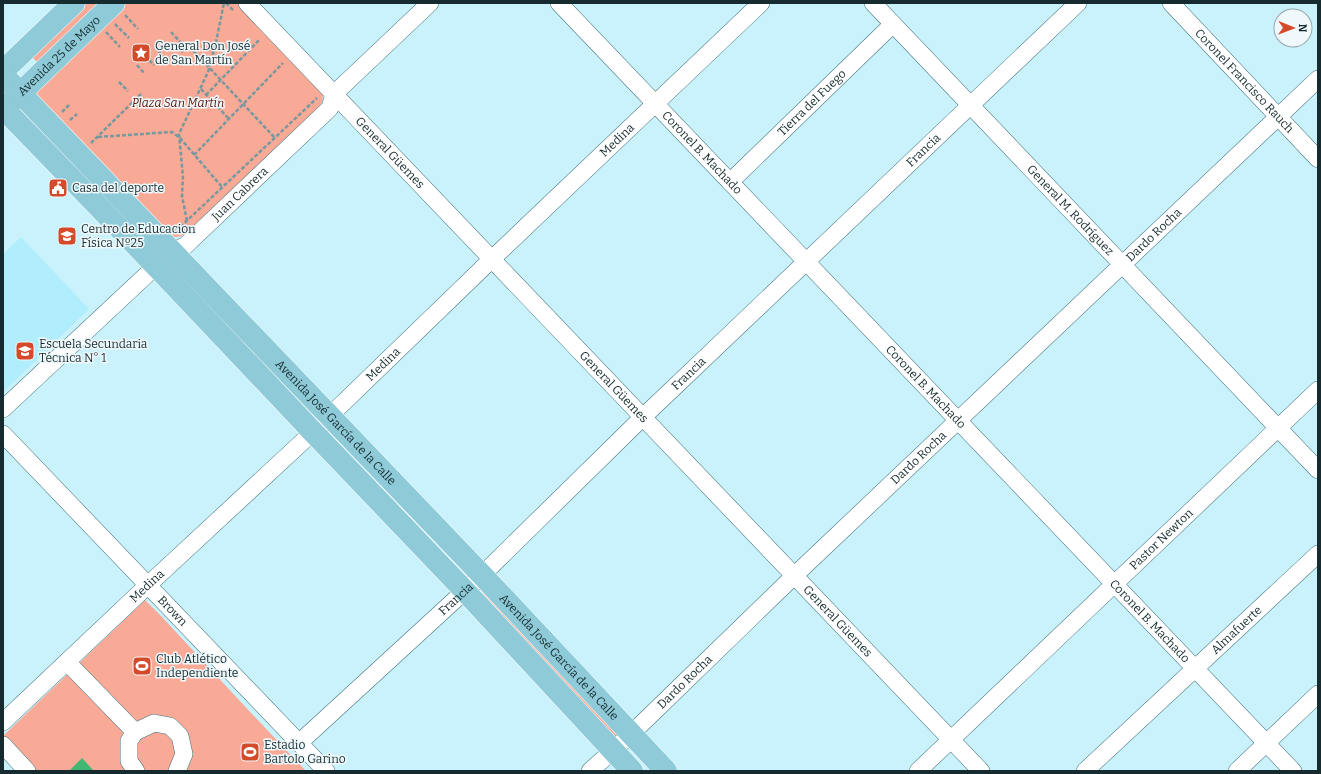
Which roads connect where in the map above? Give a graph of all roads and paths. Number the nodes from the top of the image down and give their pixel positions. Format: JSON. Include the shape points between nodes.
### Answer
{"nodes":[{"id":1,"x":74,"y":3,"type":"edge"},
{"id":2,"x":224,"y":3,"type":"edge"},
{"id":3,"x":247,"y":3,"type":"edge"},
{"id":4,"x":430,"y":3,"type":"edge"},
{"id":5,"x":559,"y":3,"type":"edge"},
{"id":6,"x":761,"y":3,"type":"edge"},
{"id":7,"x":873,"y":3,"type":"edge"},
{"id":8,"x":1078,"y":3,"type":"edge"},
{"id":9,"x":1171,"y":3,"type":"edge"},
{"id":10,"x":119,"y":8,"type":"edge"},
{"id":11,"x":893,"y":24,"type":"junction"},
{"id":12,"x":138,"y":29,"type":"dead end"},
{"id":13,"x":171,"y":32,"type":"dead end"},
{"id":14,"x":129,"y":38,"type":"dead end"},
{"id":15,"x":260,"y":39,"type":"dead end"},
{"id":16,"x":120,"y":47,"type":"dead end"},
{"id":17,"x":155,"y":47,"type":"dead end"},
{"id":18,"x":186,"y":47,"type":"junction"},
{"id":19,"x":181,"y":52,"type":"dead end"},
{"id":20,"x":146,"y":56,"type":"dead end"},
{"id":21,"x":163,"y":57,"type":"dead end"},
{"id":22,"x":284,"y":63,"type":"dead end"},
{"id":23,"x":137,"y":65,"type":"dead end"},
{"id":24,"x":154,"y":65,"type":"dead end"},
{"id":25,"x":209,"y":68,"type":"junction"},
{"id":26,"x":3,"y":71,"type":"edge"},
{"id":27,"x":145,"y":74,"type":"dead end"},
{"id":28,"x":3,"y":75,"type":"edge"},
{"id":29,"x":1318,"y":79,"type":"edge"},
{"id":30,"x":220,"y":80,"type":"junction"},
{"id":31,"x":119,"y":82,"type":"dead end"},
{"id":32,"x":201,"y":89,"type":"junction"},
{"id":33,"x":128,"y":91,"type":"dead end"},
{"id":34,"x":331,"y":91,"type":"junction"},
{"id":35,"x":20,"y":92,"type":"junction"},
{"id":36,"x":140,"y":94,"type":"dead end"},
{"id":37,"x":206,"y":95,"type":"junction"},
{"id":38,"x":244,"y":104,"type":"junction"},
{"id":39,"x":655,"y":104,"type":"junction"},
{"id":40,"x":69,"y":105,"type":"dead end"},
{"id":41,"x":970,"y":106,"type":"junction"},
{"id":42,"x":3,"y":108,"type":"edge"},
{"id":43,"x":77,"y":114,"type":"dead end"},
{"id":44,"x":1278,"y":116,"type":"junction"},
{"id":45,"x":229,"y":119,"type":"junction"},
{"id":46,"x":98,"y":137,"type":"junction"},
{"id":47,"x":180,"y":138,"type":"junction"},
{"id":48,"x":275,"y":138,"type":"junction"},
{"id":49,"x":97,"y":148,"type":"dead end"},
{"id":50,"x":194,"y":155,"type":"junction"},
{"id":51,"x":1318,"y":159,"type":"edge"},
{"id":52,"x":730,"y":182,"type":"junction"},
{"id":53,"x":222,"y":187,"type":"junction"},
{"id":54,"x":187,"y":220,"type":"junction"},
{"id":55,"x":180,"y":248,"type":"junction"},
{"id":56,"x":492,"y":259,"type":"junction"},
{"id":57,"x":806,"y":262,"type":"junction"},
{"id":58,"x":1122,"y":265,"type":"junction"},
{"id":59,"x":157,"y":267,"type":"junction"},
{"id":60,"x":1318,"y":390,"type":"edge"},
{"id":61,"x":3,"y":409,"type":"edge"},
{"id":62,"x":329,"y":416,"type":"junction"},
{"id":63,"x":643,"y":417,"type":"junction"},
{"id":64,"x":958,"y":420,"type":"junction"},
{"id":65,"x":1278,"y":428,"type":"junction"},
{"id":66,"x":313,"y":432,"type":"junction"},
{"id":67,"x":3,"y":434,"type":"edge"},
{"id":68,"x":1318,"y":470,"type":"edge"},
{"id":69,"x":1318,"y":554,"type":"edge"},
{"id":70,"x":482,"y":575,"type":"junction"},
{"id":71,"x":794,"y":576,"type":"junction"},
{"id":72,"x":1114,"y":584,"type":"junction"},
{"id":73,"x":148,"y":585,"type":"junction"},
{"id":74,"x":464,"y":590,"type":"junction"},
{"id":75,"x":67,"y":662,"type":"junction"},
{"id":76,"x":1195,"y":668,"type":"junction"},
{"id":77,"x":1318,"y":694,"type":"edge"},
{"id":78,"x":3,"y":722,"type":"edge"},
{"id":79,"x":135,"y":732,"type":"junction"},
{"id":80,"x":631,"y":734,"type":"junction"},
{"id":81,"x":951,"y":739,"type":"junction"},
{"id":82,"x":299,"y":743,"type":"junction"},
{"id":83,"x":1266,"y":743,"type":"junction"},
{"id":84,"x":3,"y":745,"type":"edge"},
{"id":85,"x":613,"y":751,"type":"junction"},
{"id":86,"x":27,"y":771,"type":"edge"},
{"id":87,"x":136,"y":771,"type":"edge"},
{"id":88,"x":177,"y":771,"type":"edge"},
{"id":89,"x":326,"y":771,"type":"edge"},
{"id":90,"x":590,"y":771,"type":"edge"},
{"id":91,"x":632,"y":771,"type":"edge"},
{"id":92,"x":666,"y":771,"type":"edge"},
{"id":93,"x":918,"y":771,"type":"edge"},
{"id":94,"x":982,"y":771,"type":"edge"},
{"id":95,"x":1085,"y":771,"type":"edge"},
{"id":96,"x":1237,"y":771,"type":"edge"},
{"id":97,"x":1293,"y":771,"type":"edge"}],
"edges":[{"from":1,"to":26,"type":"main road"},
{"from":2,"to":25,"type":"path"},
{"from":3,"to":34,"type":"street","name":"General Güemes"},
{"from":4,"to":34,"type":"street","name":"Juan Cabrera"},
{"from":5,"to":39,"type":"street","name":"Coronel B. Machado"},
{"from":6,"to":39,"type":"street","name":"Medina"},
{"from":7,"to":11,"type":"street","name":"General M. Rodríguez"},
{"from":8,"to":41,"type":"street","name":"Francia"},
{"from":9,"to":44,"type":"street","name":"Coronel Francisco Rauch"},
{"from":10,"to":12,"type":"path"},
{"from":10,"to":35,"type":"main road","name":"Avenida 25 de Mayo"},
{"from":11,"to":41,"type":"street","name":"General M. Rodríguez"},
{"from":11,"to":52,"type":"street","name":"Tierra del Fuego"},
{"from":13,"to":18,"type":"path"},
{"from":14,"to":16,"type":"path","via":[[114,22],[105,31]]},
{"from":15,"to":30,"type":"path"},
{"from":17,"to":21,"type":"path"},
{"from":18,"to":19,"type":"path"},
{"from":18,"to":25,"type":"path","via":[[188,45]]},
{"from":20,"to":24,"type":"path"},
{"from":22,"to":38,"type":"path"},
{"from":23,"to":27,"type":"path"},
{"from":25,"to":30,"type":"path"},
{"from":25,"to":32,"type":"path"},
{"from":28,"to":35,"type":"main road","name":"Avenida José García de la Calle"},
{"from":29,"to":44,"type":"street","name":"Dardo Rocha"},
{"from":30,"to":37,"type":"path"},
{"from":30,"to":38,"type":"path"},
{"from":31,"to":33,"type":"path"},
{"from":32,"to":37,"type":"path"},
{"from":32,"to":47,"type":"path","via":[[179,134]]},
{"from":34,"to":48,"type":"path"},
{"from":34,"to":55,"type":"street","name":"Juan Cabrera","via":[[330,108]]},
{"from":34,"to":56,"type":"street","name":"General Güemes"},
{"from":35,"to":42,"type":"main road","name":"Avenida 25 de Mayo"},
{"from":35,"to":55,"type":"main road","name":"Avenida José García de la Calle"},
{"from":36,"to":46,"type":"path"},
{"from":37,"to":45,"type":"path"},
{"from":38,"to":45,"type":"path"},
{"from":38,"to":48,"type":"path"},
{"from":39,"to":52,"type":"street","name":"Coronel B. Machado"},
{"from":39,"to":56,"type":"street","name":"Medina"},
{"from":40,"to":43,"type":"path","via":[[62,112],[70,120]]},
{"from":41,"to":57,"type":"street","name":"Francia"},
{"from":41,"to":58,"type":"street","name":"General M. Rodríguez"},
{"from":42,"to":59,"type":"main road","name":"Avenida José García de la Calle"},
{"from":44,"to":51,"type":"street","name":"Coronel Francisco Rauch"},
{"from":44,"to":58,"type":"street","name":"Dardo Rocha"},
{"from":45,"to":50,"type":"path"},
{"from":46,"to":47,"type":"path","via":[[172,132]]},
{"from":46,"to":49,"type":"path","via":[[91,143]]},
{"from":47,"to":50,"type":"path"},
{"from":47,"to":54,"type":"path","via":[[182,196]]},
{"from":48,"to":53,"type":"path"},
{"from":50,"to":53,"type":"path"},
{"from":52,"to":57,"type":"street","name":"Coronel B. Machado"},
{"from":53,"to":54,"type":"path"},
{"from":54,"to":55,"type":"path","via":[[175,232]]},
{"from":55,"to":59,"type":"street","name":"Juan Cabrera"},
{"from":55,"to":62,"type":"main road","name":"Avenida José García de la Calle"},
{"from":56,"to":62,"type":"street","name":"Medina"},
{"from":56,"to":63,"type":"street","name":"General Güemes"},
{"from":57,"to":63,"type":"street","name":"Francia"},
{"from":57,"to":64,"type":"street","name":"Coronel B. Machado"},
{"from":58,"to":64,"type":"street","name":"Dardo Rocha"},
{"from":58,"to":65,"type":"street","name":"General M. Rodríguez"},
{"from":59,"to":61,"type":"street","name":"Juan Cabrera"},
{"from":59,"to":66,"type":"main road","name":"Avenida José García de la Calle"},
{"from":60,"to":65,"type":"street","name":"Pastor Newton"},
{"from":62,"to":66,"type":"street","name":"Medina"},
{"from":62,"to":70,"type":"main road","name":"Avenida José García de la Calle"},
{"from":63,"to":70,"type":"street","name":"Francia"},
{"from":63,"to":71,"type":"street","name":"General Güemes"},
{"from":64,"to":71,"type":"street","name":"Dardo Rocha"},
{"from":64,"to":72,"type":"street","name":"Coronel B. Machado"},
{"from":65,"to":68,"type":"street","name":"General M. Rodríguez"},
{"from":65,"to":72,"type":"street","name":"Pastor Newton"},
{"from":66,"to":73,"type":"street","name":"Medina"},
{"from":66,"to":74,"type":"main road","name":"Avenida José García de la Calle"},
{"from":67,"to":73,"type":"street","name":"Brown"},
{"from":69,"to":76,"type":"street","name":"Almafuerte"},
{"from":70,"to":74,"type":"street","name":"Francia"},
{"from":70,"to":80,"type":"main road","name":"Avenida José García de la Calle"},
{"from":71,"to":80,"type":"street","name":"Dardo Rocha"},
{"from":71,"to":81,"type":"street","name":"General Güemes"},
{"from":72,"to":76,"type":"street","name":"Coronel B. Machado"},
{"from":72,"to":81,"type":"street","name":"Pastor Newton"},
{"from":73,"to":75,"type":"street","name":"Medina"},
{"from":73,"to":82,"type":"street","name":"Brown"},
{"from":74,"to":82,"type":"street","name":"Francia"},
{"from":74,"to":85,"type":"main road","name":"Avenida José García de la Calle"},
{"from":75,"to":78,"type":"street","name":"Medina"},
{"from":75,"to":79,"type":"street"},
{"from":76,"to":83,"type":"street","name":"Coronel B. Machado"},
{"from":76,"to":95,"type":"street","name":"Almafuerte"},
{"from":77,"to":83,"type":"street"},
{"from":79,"to":87,"type":"street","via":[[130,741],[129,762]]},
{"from":79,"to":88,"type":"street","via":[[154,723],[170,726],[180,736],[184,754]]},
{"from":80,"to":85,"type":"street","name":"Dardo Rocha"},
{"from":80,"to":92,"type":"main road","name":"Avenida José García de la Calle"},
{"from":81,"to":93,"type":"street","name":"Pastor Newton"},
{"from":81,"to":94,"type":"street","name":"General Güemes"},
{"from":82,"to":89,"type":"street","name":"Brown"},
{"from":83,"to":96,"type":"street"},
{"from":83,"to":97,"type":"street","name":"Coronel B. Machado"},
{"from":84,"to":86,"type":"street"},
{"from":85,"to":90,"type":"street","name":"Dardo Rocha"},
{"from":85,"to":91,"type":"main road","name":"Avenida José García de la Calle"}]}
